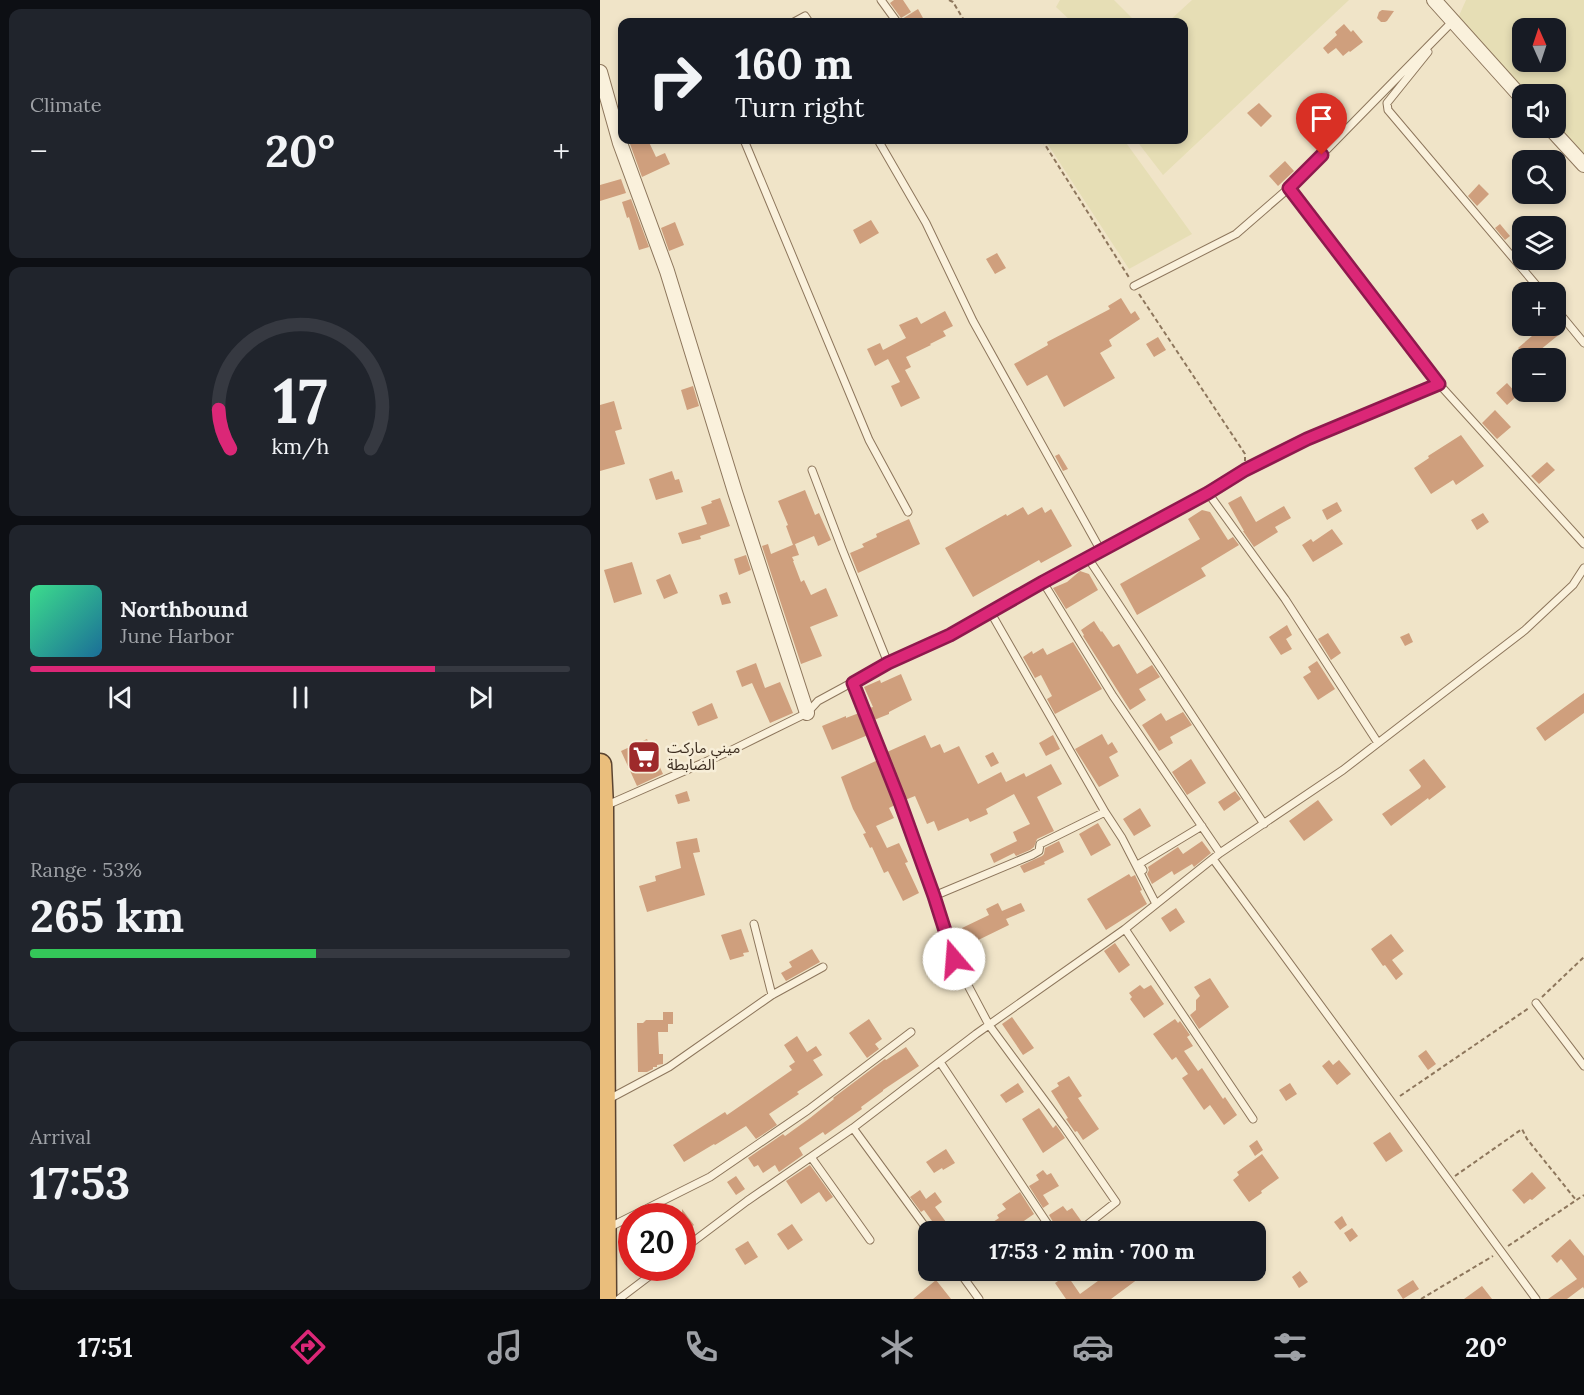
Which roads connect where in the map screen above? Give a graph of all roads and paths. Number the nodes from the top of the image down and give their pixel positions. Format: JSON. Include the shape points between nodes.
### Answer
{"nodes":[{"id":1,"x":881,"y":0,"type":"edge"},
{"id":2,"x":949,"y":0,"type":"edge"},
{"id":3,"x":1434,"y":0,"type":"edge"},
{"id":4,"x":894,"y":18,"type":"edge"},
{"id":5,"x":963,"y":18,"type":"edge"},
{"id":6,"x":1452,"y":22,"type":"junction"},
{"id":7,"x":600,"y":72,"type":"edge"},
{"id":8,"x":1512,"y":87,"type":"edge"},
{"id":9,"x":618,"y":136,"type":"edge"},
{"id":10,"x":1559,"y":138,"type":"edge"},
{"id":11,"x":620,"y":144,"type":"edge"},
{"id":12,"x":746,"y":144,"type":"edge"},
{"id":13,"x":880,"y":144,"type":"edge"},
{"id":14,"x":1045,"y":144,"type":"edge"},
{"id":15,"x":1584,"y":165,"type":"edge"},
{"id":16,"x":1289,"y":188,"type":"junction"},
{"id":17,"x":1534,"y":282,"type":"edge"},
{"id":18,"x":1134,"y":286,"type":"junction"},
{"id":19,"x":1566,"y":321,"type":"edge"},
{"id":20,"x":1584,"y":343,"type":"edge"},
{"id":21,"x":1439,"y":384,"type":"junction"},
{"id":22,"x":812,"y":470,"type":"dead end"},
{"id":23,"x":1245,"y":470,"type":"junction"},
{"id":24,"x":1208,"y":493,"type":"junction"},
{"id":25,"x":908,"y":512,"type":"dead end"},
{"id":26,"x":1584,"y":544,"type":"edge"},
{"id":27,"x":1101,"y":551,"type":"junction"},
{"id":28,"x":1088,"y":558,"type":"junction"},
{"id":29,"x":1584,"y":568,"type":"edge"},
{"id":30,"x":1043,"y":582,"type":"junction"},
{"id":31,"x":991,"y":613,"type":"junction"},
{"id":32,"x":888,"y":663,"type":"junction"},
{"id":33,"x":853,"y":683,"type":"junction"},
{"id":34,"x":807,"y":713,"type":"junction"},
{"id":35,"x":1378,"y":743,"type":"junction"},
{"id":36,"x":600,"y":765,"type":"edge"},
{"id":37,"x":603,"y":807,"type":"junction"},
{"id":38,"x":1106,"y":812,"type":"junction"},
{"id":39,"x":1264,"y":824,"type":"junction"},
{"id":40,"x":1202,"y":826,"type":"junction"},
{"id":41,"x":1220,"y":853,"type":"junction"},
{"id":42,"x":1213,"y":859,"type":"junction"},
{"id":43,"x":934,"y":896,"type":"junction"},
{"id":44,"x":1158,"y":902,"type":"junction"},
{"id":45,"x":754,"y":924,"type":"dead end"},
{"id":46,"x":1125,"y":929,"type":"junction"},
{"id":47,"x":1584,"y":957,"type":"edge"},
{"id":48,"x":824,"y":967,"type":"dead end"},
{"id":49,"x":772,"y":995,"type":"junction"},
{"id":50,"x":1536,"y":1003,"type":"junction"},
{"id":51,"x":989,"y":1024,"type":"junction"},
{"id":52,"x":911,"y":1032,"type":"dead end"},
{"id":53,"x":940,"y":1062,"type":"junction"},
{"id":54,"x":1584,"y":1066,"type":"edge"},
{"id":55,"x":1392,"y":1101,"type":"junction"},
{"id":56,"x":604,"y":1102,"type":"junction"},
{"id":57,"x":1253,"y":1119,"type":"dead end"},
{"id":58,"x":853,"y":1128,"type":"junction"},
{"id":59,"x":811,"y":1157,"type":"junction"},
{"id":60,"x":1449,"y":1180,"type":"junction"},
{"id":61,"x":1576,"y":1200,"type":"dead end"},
{"id":62,"x":921,"y":1221,"type":"edge"},
{"id":63,"x":1046,"y":1221,"type":"edge"},
{"id":64,"x":1092,"y":1221,"type":"edge"},
{"id":65,"x":605,"y":1229,"type":"junction"},
{"id":66,"x":696,"y":1239,"type":"edge"},
{"id":67,"x":870,"y":1240,"type":"dead end"},
{"id":68,"x":643,"y":1281,"type":"edge"},
{"id":69,"x":966,"y":1281,"type":"edge"},
{"id":70,"x":605,"y":1299,"type":"edge"},
{"id":71,"x":619,"y":1299,"type":"edge"},
{"id":72,"x":979,"y":1299,"type":"edge"},
{"id":73,"x":1536,"y":1299,"type":"edge"}],
"edges":[{"from":1,"to":4,"type":"lane"},
{"from":2,"to":5,"type":"path"},
{"from":3,"to":6,"type":"street"},
{"from":6,"to":8,"type":"street"},
{"from":6,"to":16,"type":"lane"},
{"from":6,"to":17,"type":"lane","via":[[1388,103],[1388,110]]},
{"from":7,"to":9,"type":"street"},
{"from":10,"to":15,"type":"street"},
{"from":11,"to":34,"type":"street","via":[[667,271]]},
{"from":12,"to":25,"type":"lane","via":[[869,440]]},
{"from":13,"to":27,"type":"lane","via":[[926,223],[989,351]]},
{"from":14,"to":18,"type":"path"},
{"from":16,"to":18,"type":"lane","via":[[1236,234]]},
{"from":16,"to":21,"type":"lane"},
{"from":18,"to":23,"type":"path","via":[[1245,454]]},
{"from":19,"to":20,"type":"lane"},
{"from":21,"to":23,"type":"lane","via":[[1307,439]]},
{"from":21,"to":26,"type":"lane"},
{"from":22,"to":32,"type":"lane"},
{"from":23,"to":24,"type":"lane"},
{"from":24,"to":27,"type":"lane"},
{"from":24,"to":35,"type":"lane","via":[[1285,599]]},
{"from":27,"to":28,"type":"lane"},
{"from":28,"to":30,"type":"lane"},
{"from":28,"to":39,"type":"lane"},
{"from":29,"to":35,"type":"lane","via":[[1573,585],[1525,630]]},
{"from":30,"to":31,"type":"lane"},
{"from":30,"to":40,"type":"lane","via":[[1113,696]]},
{"from":31,"to":32,"type":"lane"},
{"from":31,"to":38,"type":"lane"},
{"from":32,"to":33,"type":"lane"},
{"from":33,"to":34,"type":"lane","via":[[818,701]]},
{"from":33,"to":43,"type":"lane"},
{"from":34,"to":37,"type":"lane"},
{"from":35,"to":39,"type":"lane"},
{"from":36,"to":37,"type":"highway"},
{"from":37,"to":56,"type":"highway"},
{"from":38,"to":43,"type":"lane","via":[[1040,844],[1039,851],[1032,855]]},
{"from":38,"to":44,"type":"lane"},
{"from":39,"to":41,"type":"lane"},
{"from":40,"to":41,"type":"lane"},
{"from":40,"to":44,"type":"lane","via":[[1139,864]]},
{"from":41,"to":42,"type":"lane"},
{"from":42,"to":44,"type":"lane"},
{"from":42,"to":55,"type":"lane"},
{"from":43,"to":51,"type":"lane","via":[[954,959]]},
{"from":44,"to":46,"type":"lane"},
{"from":45,"to":49,"type":"lane"},
{"from":46,"to":51,"type":"lane"},
{"from":46,"to":57,"type":"lane"},
{"from":47,"to":50,"type":"path"},
{"from":48,"to":49,"type":"lane"},
{"from":49,"to":56,"type":"lane","via":[[669,1067]]},
{"from":50,"to":54,"type":"lane"},
{"from":50,"to":55,"type":"path"},
{"from":51,"to":53,"type":"lane"},
{"from":51,"to":64,"type":"lane","via":[[1116,1202]]},
{"from":52,"to":65,"type":"lane","via":[[710,1177]]},
{"from":53,"to":58,"type":"lane"},
{"from":53,"to":63,"type":"lane"},
{"from":55,"to":60,"type":"lane"},
{"from":56,"to":65,"type":"highway"},
{"from":58,"to":59,"type":"lane"},
{"from":58,"to":62,"type":"lane"},
{"from":59,"to":66,"type":"lane"},
{"from":59,"to":67,"type":"lane"},
{"from":60,"to":61,"type":"path","via":[[1522,1129]]},
{"from":60,"to":73,"type":"lane"},
{"from":65,"to":70,"type":"highway"},
{"from":68,"to":71,"type":"lane"},
{"from":69,"to":72,"type":"lane"}]}
